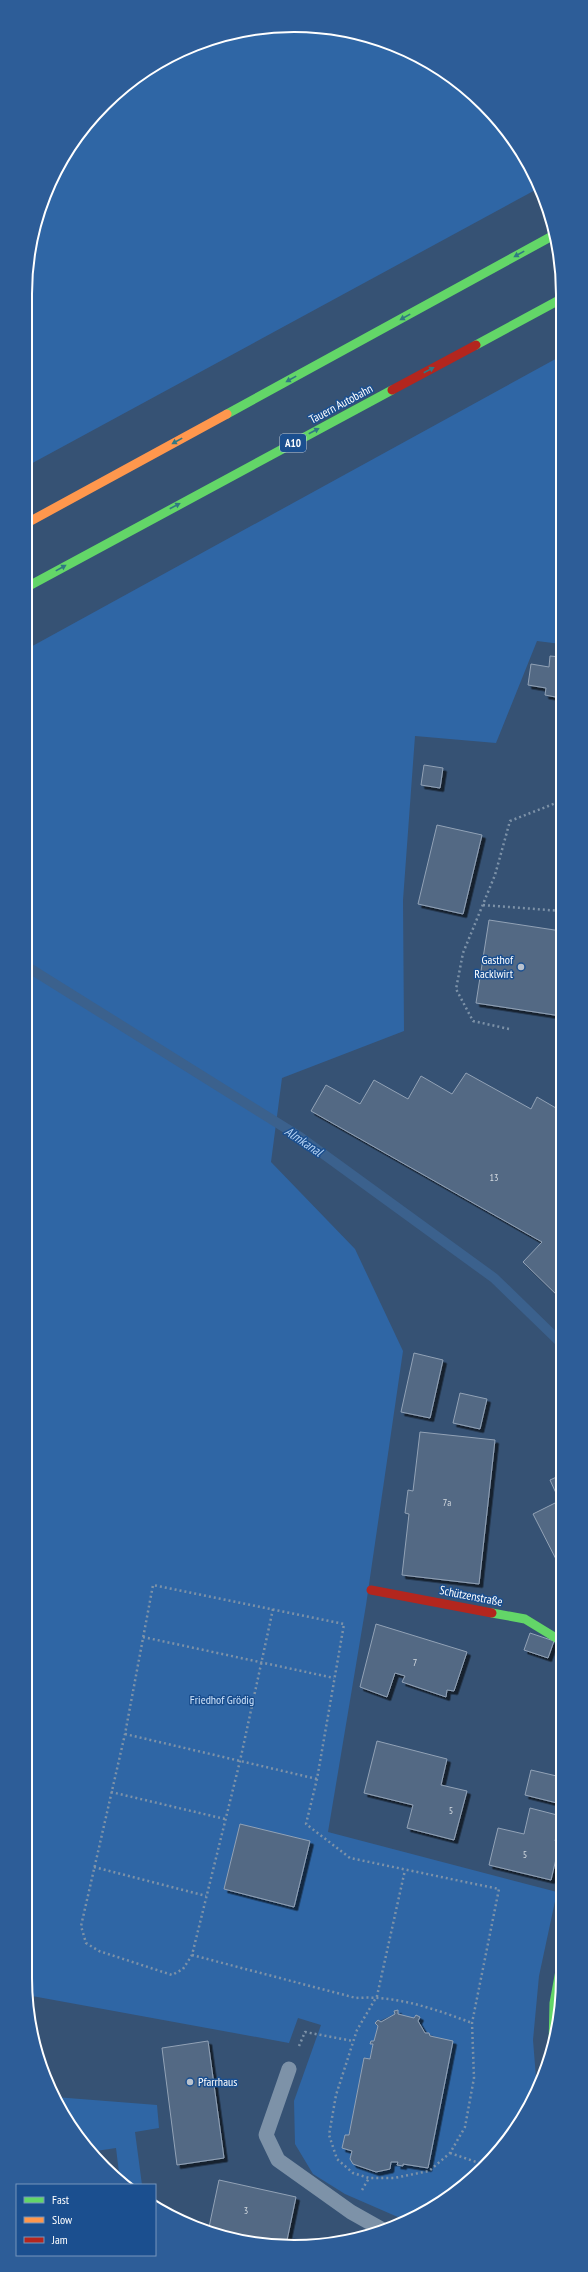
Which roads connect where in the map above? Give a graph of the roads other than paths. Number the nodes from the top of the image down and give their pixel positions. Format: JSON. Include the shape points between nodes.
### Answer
{"nodes":[{"id":1,"x":550,"y":238,"type":"edge"},
{"id":2,"x":556,"y":302,"type":"edge"},
{"id":3,"x":32,"y":520,"type":"edge"},
{"id":4,"x":32,"y":584,"type":"edge"},
{"id":5,"x":371,"y":1590,"type":"dead end"},
{"id":6,"x":556,"y":1638,"type":"edge"},
{"id":7,"x":555,"y":1999,"type":"edge"},
{"id":8,"x":554,"y":2013,"type":"edge"},
{"id":9,"x":289,"y":2069,"type":"road end"},
{"id":10,"x":377,"y":2226,"type":"edge"}],
"edges":[{"from":1,"to":3,"type":"main road","one_way":true},
{"from":4,"to":2,"type":"main road","name":"Tauern Autobahn","number":"A10","one_way":true},
{"from":5,"to":6,"type":"main road","name":"Schützenstraße","via":[[525,1619]]},
{"from":7,"to":8,"type":"main road"},
{"from":9,"to":10,"type":"lane","via":[[266,2135],[278,2160],[351,2212]]}]}
